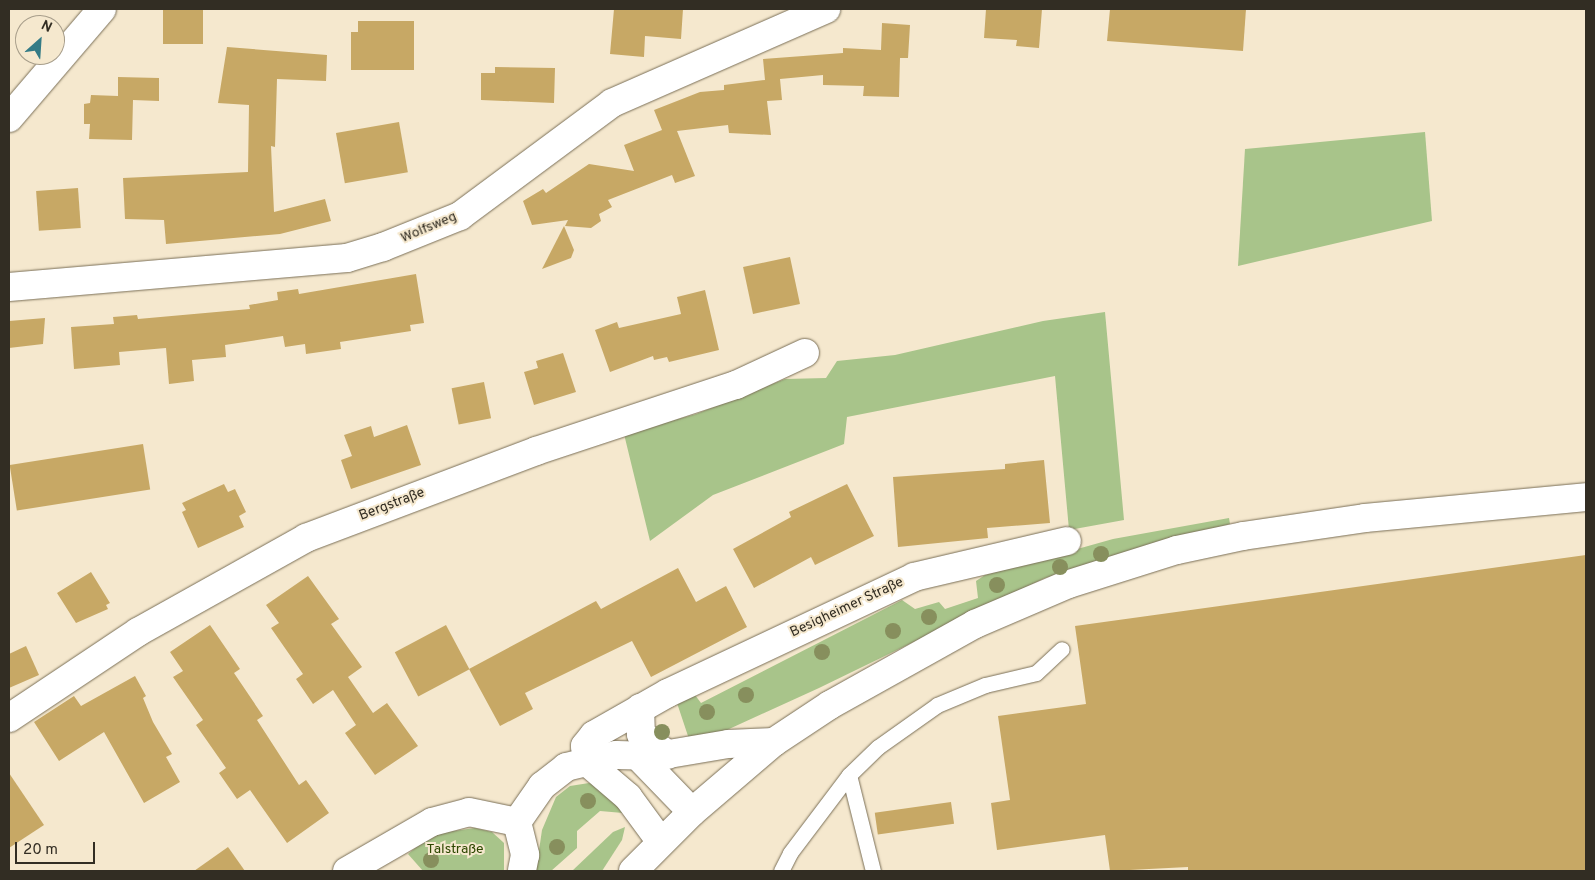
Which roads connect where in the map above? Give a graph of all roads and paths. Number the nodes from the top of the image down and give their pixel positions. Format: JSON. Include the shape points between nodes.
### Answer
{"nodes":[{"id":1,"x":102,"y":9,"type":"edge"},
{"id":2,"x":826,"y":9,"type":"edge"},
{"id":3,"x":9,"y":118,"type":"edge"},
{"id":4,"x":9,"y":288,"type":"edge"},
{"id":5,"x":805,"y":353,"type":"dead end"},
{"id":6,"x":1586,"y":497,"type":"edge"},
{"id":7,"x":1066,"y":541,"type":"dead end"},
{"id":8,"x":1062,"y":649,"type":"dead end"},
{"id":9,"x":640,"y":708,"type":"junction"},
{"id":10,"x":9,"y":718,"type":"edge"},
{"id":11,"x":774,"y":742,"type":"junction"},
{"id":12,"x":637,"y":755,"type":"junction"},
{"id":13,"x":668,"y":755,"type":"junction"},
{"id":14,"x":587,"y":762,"type":"junction"},
{"id":15,"x":849,"y":775,"type":"junction"},
{"id":16,"x":692,"y":812,"type":"junction"},
{"id":17,"x":517,"y":822,"type":"junction"},
{"id":18,"x":660,"y":842,"type":"junction"},
{"id":19,"x":347,"y":871,"type":"edge"},
{"id":20,"x":522,"y":871,"type":"edge"},
{"id":21,"x":633,"y":871,"type":"edge"},
{"id":22,"x":781,"y":871,"type":"edge"},
{"id":23,"x":873,"y":871,"type":"edge"}],
"edges":[{"from":1,"to":3,"type":"street"},
{"from":2,"to":4,"type":"street","name":"Wolfsweg","via":[[612,103],[460,216],[384,247],[347,258]]},
{"from":5,"to":10,"type":"street","name":"Bergstraße","via":[[736,385],[536,451],[306,538],[138,632]]},
{"from":6,"to":11,"type":"street","via":[[1365,518],[1177,550],[1069,584],[975,624],[888,670]]},
{"from":7,"to":9,"type":"street","name":"Besigheimer Straße","via":[[914,577]]},
{"from":8,"to":15,"type":"lane","via":[[1036,673],[985,685],[937,705],[878,747]]},
{"from":9,"to":13,"type":"street","via":[[641,734]]},
{"from":9,"to":14,"type":"street","name":"Besigheimer Straße","via":[[594,735],[585,746]]},
{"from":11,"to":13,"type":"street","via":[[728,744]]},
{"from":11,"to":16,"type":"street"},
{"from":12,"to":13,"type":"street"},
{"from":12,"to":14,"type":"street"},
{"from":12,"to":16,"type":"street"},
{"from":14,"to":17,"type":"street","via":[[552,775]]},
{"from":14,"to":18,"type":"street","via":[[628,798]]},
{"from":15,"to":22,"type":"lane","via":[[790,853]]},
{"from":15,"to":23,"type":"lane"},
{"from":16,"to":18,"type":"street"},
{"from":17,"to":19,"type":"street","via":[[470,812],[432,822]]},
{"from":17,"to":20,"type":"street","via":[[525,855]]},
{"from":18,"to":21,"type":"street"}]}
